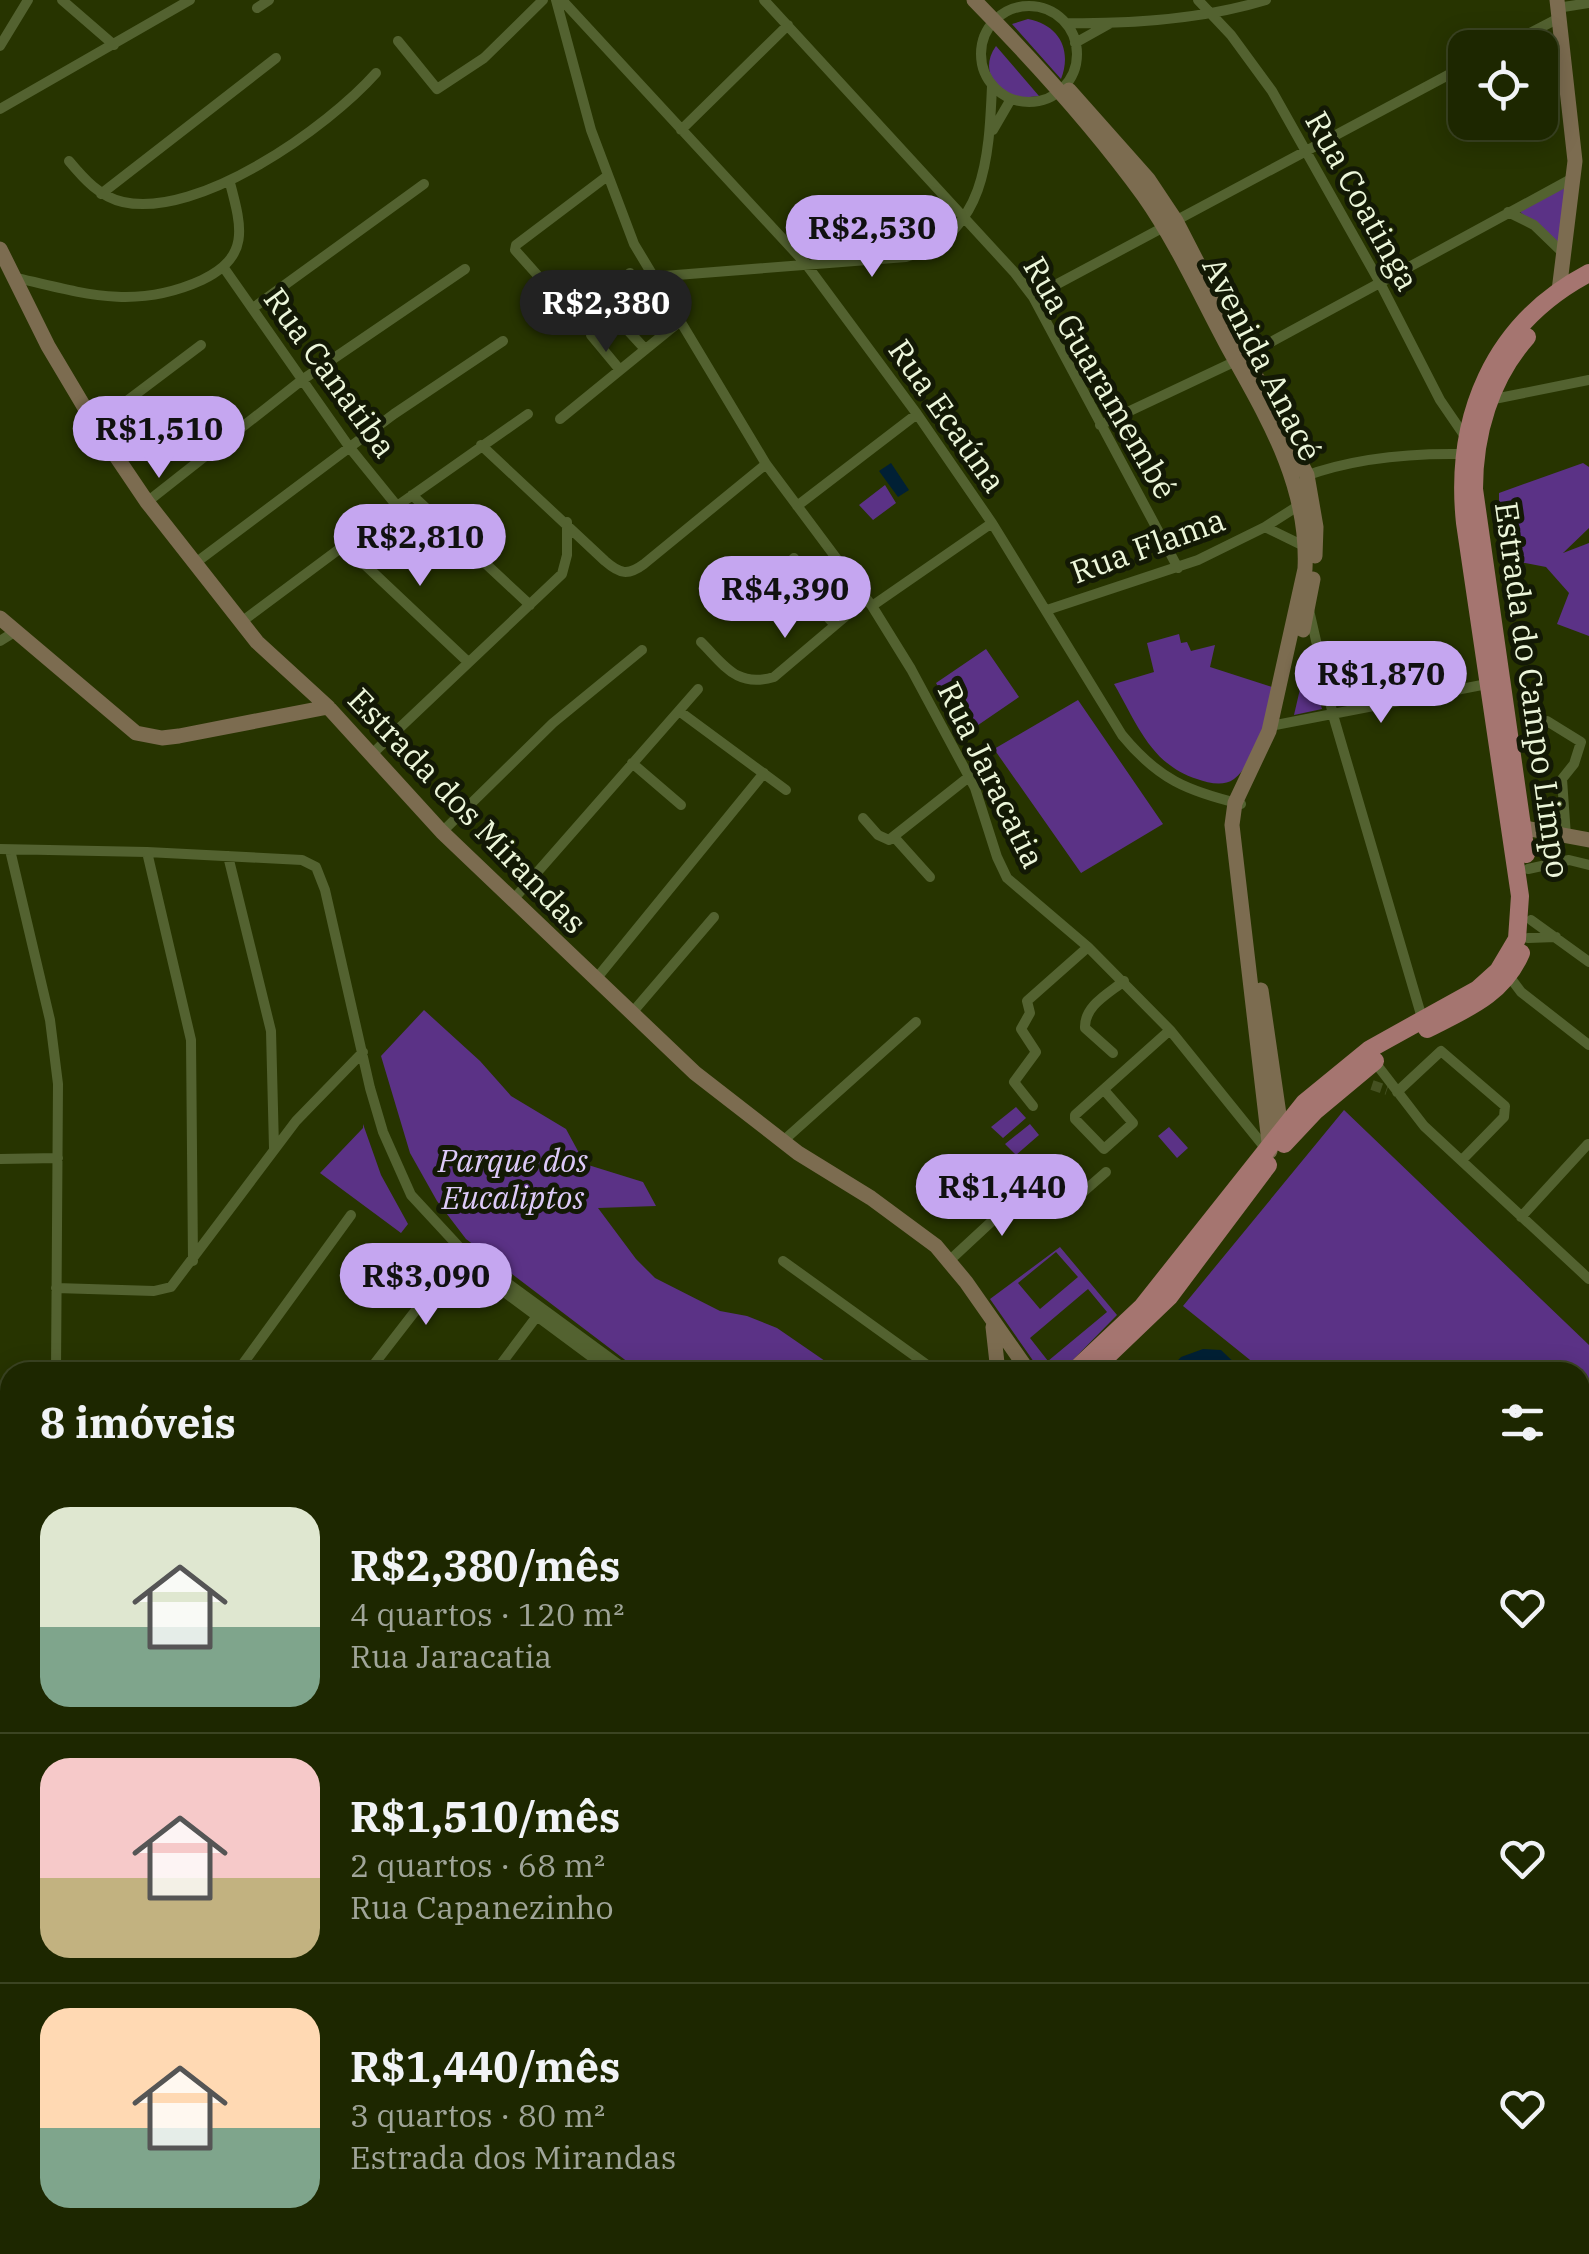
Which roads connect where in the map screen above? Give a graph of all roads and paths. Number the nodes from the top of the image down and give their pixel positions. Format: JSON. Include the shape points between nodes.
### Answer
{"nodes":[{"id":1,"x":28,"y":0,"type":"edge"},
{"id":2,"x":62,"y":0,"type":"edge"},
{"id":3,"x":190,"y":0,"type":"edge"},
{"id":4,"x":269,"y":0,"type":"edge"},
{"id":5,"x":544,"y":0,"type":"edge"},
{"id":6,"x":559,"y":0,"type":"edge"},
{"id":7,"x":974,"y":0,"type":"edge"},
{"id":8,"x":987,"y":0,"type":"edge"},
{"id":9,"x":1198,"y":0,"type":"edge"},
{"id":10,"x":1266,"y":0,"type":"edge"},
{"id":11,"x":771,"y":2,"type":"edge"},
{"id":12,"x":1589,"y":3,"type":"edge"},
{"id":13,"x":256,"y":8,"type":"dead end"},
{"id":14,"x":1558,"y":9,"type":"edge"},
{"id":15,"x":1209,"y":12,"type":"junction"},
{"id":16,"x":998,"y":19,"type":"junction"},
{"id":17,"x":1066,"y":23,"type":"junction"},
{"id":18,"x":1110,"y":24,"type":"junction"},
{"id":19,"x":788,"y":25,"type":"junction"},
{"id":20,"x":1527,"y":30,"type":"edge"},
{"id":21,"x":398,"y":41,"type":"dead end"},
{"id":22,"x":1075,"y":43,"type":"junction"},
{"id":23,"x":0,"y":46,"type":"edge"},
{"id":24,"x":114,"y":46,"type":"junction"},
{"id":25,"x":276,"y":58,"type":"dead end"},
{"id":26,"x":376,"y":73,"type":"dead end"},
{"id":27,"x":1448,"y":75,"type":"edge"},
{"id":28,"x":992,"y":86,"type":"junction"},
{"id":29,"x":1062,"y":89,"type":"junction"},
{"id":30,"x":1011,"y":99,"type":"junction"},
{"id":31,"x":0,"y":109,"type":"edge"},
{"id":32,"x":681,"y":130,"type":"junction"},
{"id":33,"x":990,"y":135,"type":"junction"},
{"id":34,"x":1306,"y":151,"type":"junction"},
{"id":35,"x":69,"y":162,"type":"dead end"},
{"id":36,"x":606,"y":177,"type":"junction"},
{"id":37,"x":1574,"y":178,"type":"junction"},
{"id":38,"x":230,"y":183,"type":"junction"},
{"id":39,"x":424,"y":184,"type":"dead end"},
{"id":40,"x":101,"y":194,"type":"junction"},
{"id":41,"x":1508,"y":212,"type":"junction"},
{"id":42,"x":966,"y":216,"type":"junction"},
{"id":43,"x":1169,"y":224,"type":"junction"},
{"id":44,"x":0,"y":249,"type":"edge"},
{"id":45,"x":1562,"y":252,"type":"junction"},
{"id":46,"x":806,"y":264,"type":"junction"},
{"id":47,"x":224,"y":268,"type":"junction"},
{"id":48,"x":464,"y":269,"type":"dead end"},
{"id":49,"x":630,"y":273,"type":"dead end"},
{"id":50,"x":1589,"y":273,"type":"edge"},
{"id":51,"x":651,"y":276,"type":"junction"},
{"id":52,"x":12,"y":277,"type":"junction"},
{"id":53,"x":1379,"y":282,"type":"junction"},
{"id":54,"x":1589,"y":286,"type":"edge"},
{"id":55,"x":548,"y":287,"type":"dead end"},
{"id":56,"x":1559,"y":291,"type":"junction"},
{"id":57,"x":1033,"y":298,"type":"junction"},
{"id":58,"x":253,"y":308,"type":"junction"},
{"id":59,"x":678,"y":322,"type":"junction"},
{"id":60,"x":591,"y":336,"type":"dead end"},
{"id":61,"x":503,"y":341,"type":"dead end"},
{"id":62,"x":201,"y":345,"type":"dead end"},
{"id":63,"x":646,"y":349,"type":"junction"},
{"id":64,"x":1240,"y":358,"type":"junction"},
{"id":65,"x":620,"y":370,"type":"junction"},
{"id":66,"x":302,"y":380,"type":"junction"},
{"id":67,"x":1589,"y":380,"type":"edge"},
{"id":68,"x":1488,"y":400,"type":"junction"},
{"id":69,"x":528,"y":414,"type":"dead end"},
{"id":70,"x":918,"y":414,"type":"junction"},
{"id":71,"x":560,"y":419,"type":"dead end"},
{"id":72,"x":95,"y":425,"type":"junction"},
{"id":73,"x":1100,"y":425,"type":"junction"},
{"id":74,"x":481,"y":445,"type":"junction"},
{"id":75,"x":1465,"y":446,"type":"junction"},
{"id":76,"x":350,"y":448,"type":"junction"},
{"id":77,"x":766,"y":464,"type":"junction"},
{"id":78,"x":1301,"y":478,"type":"junction"},
{"id":79,"x":412,"y":495,"type":"junction"},
{"id":80,"x":147,"y":502,"type":"junction"},
{"id":81,"x":1301,"y":504,"type":"junction"},
{"id":82,"x":397,"y":506,"type":"junction"},
{"id":83,"x":797,"y":506,"type":"junction"},
{"id":84,"x":566,"y":522,"type":"junction"},
{"id":85,"x":992,"y":523,"type":"junction"},
{"id":86,"x":1265,"y":527,"type":"junction"},
{"id":87,"x":344,"y":544,"type":"junction"},
{"id":88,"x":1306,"y":547,"type":"junction"},
{"id":89,"x":794,"y":558,"type":"dead end"},
{"id":90,"x":194,"y":564,"type":"junction"},
{"id":91,"x":1178,"y":568,"type":"junction"},
{"id":92,"x":869,"y":602,"type":"junction"},
{"id":93,"x":1304,"y":602,"type":"junction"},
{"id":94,"x":530,"y":605,"type":"junction"},
{"id":95,"x":1046,"y":610,"type":"junction"},
{"id":96,"x":0,"y":618,"type":"edge"},
{"id":97,"x":240,"y":623,"type":"junction"},
{"id":98,"x":834,"y":625,"type":"junction"},
{"id":99,"x":16,"y":631,"type":"junction"},
{"id":100,"x":0,"y":641,"type":"edge"},
{"id":101,"x":701,"y":642,"type":"dead end"},
{"id":102,"x":642,"y":650,"type":"dead end"},
{"id":103,"x":468,"y":662,"type":"junction"},
{"id":104,"x":1487,"y":684,"type":"junction"},
{"id":105,"x":698,"y":690,"type":"dead end"},
{"id":106,"x":328,"y":707,"type":"junction"},
{"id":107,"x":679,"y":710,"type":"junction"},
{"id":108,"x":1333,"y":715,"type":"junction"},
{"id":109,"x":1547,"y":721,"type":"dead end"},
{"id":110,"x":1275,"y":726,"type":"junction"},
{"id":111,"x":372,"y":754,"type":"junction"},
{"id":112,"x":632,"y":762,"type":"junction"},
{"id":113,"x":764,"y":773,"type":"junction"},
{"id":114,"x":970,"y":776,"type":"junction"},
{"id":115,"x":786,"y":790,"type":"dead end"},
{"id":116,"x":1238,"y":804,"type":"junction"},
{"id":117,"x":680,"y":805,"type":"dead end"},
{"id":118,"x":863,"y":818,"type":"dead end"},
{"id":119,"x":1516,"y":826,"type":"junction"},
{"id":120,"x":442,"y":832,"type":"junction"},
{"id":121,"x":1566,"y":836,"type":"junction"},
{"id":122,"x":895,"y":838,"type":"junction"},
{"id":123,"x":1589,"y":840,"type":"edge"},
{"id":124,"x":5,"y":850,"type":"edge"},
{"id":125,"x":147,"y":852,"type":"junction"},
{"id":126,"x":228,"y":856,"type":"junction"},
{"id":127,"x":1589,"y":865,"type":"edge"},
{"id":128,"x":1528,"y":870,"type":"junction"},
{"id":129,"x":930,"y":877,"type":"dead end"},
{"id":130,"x":512,"y":902,"type":"junction"},
{"id":131,"x":714,"y":917,"type":"dead end"},
{"id":132,"x":1530,"y":929,"type":"junction"},
{"id":133,"x":1557,"y":938,"type":"junction"},
{"id":134,"x":1088,"y":948,"type":"junction"},
{"id":135,"x":1589,"y":962,"type":"edge"},
{"id":136,"x":596,"y":980,"type":"junction"},
{"id":137,"x":1124,"y":981,"type":"junction"},
{"id":138,"x":1509,"y":985,"type":"junction"},
{"id":139,"x":631,"y":1014,"type":"junction"},
{"id":140,"x":1422,"y":1018,"type":"junction"},
{"id":141,"x":916,"y":1022,"type":"dead end"},
{"id":142,"x":1170,"y":1030,"type":"junction"},
{"id":143,"x":1589,"y":1045,"type":"edge"},
{"id":144,"x":362,"y":1052,"type":"junction"},
{"id":145,"x":1113,"y":1053,"type":"dead end"},
{"id":146,"x":1374,"y":1061,"type":"junction"},
{"id":147,"x":1104,"y":1090,"type":"junction"},
{"id":148,"x":1392,"y":1091,"type":"junction"},
{"id":149,"x":1033,"y":1106,"type":"dead end"},
{"id":150,"x":782,"y":1142,"type":"junction"},
{"id":151,"x":1588,"y":1144,"type":"edge"},
{"id":152,"x":1274,"y":1145,"type":"junction"},
{"id":153,"x":274,"y":1148,"type":"junction"},
{"id":154,"x":58,"y":1158,"type":"junction"},
{"id":155,"x":0,"y":1159,"type":"edge"},
{"id":156,"x":1462,"y":1160,"type":"junction"},
{"id":157,"x":1106,"y":1172,"type":"dead end"},
{"id":158,"x":351,"y":1216,"type":"dead end"},
{"id":159,"x":1521,"y":1216,"type":"junction"},
{"id":160,"x":193,"y":1261,"type":"junction"},
{"id":161,"x":949,"y":1261,"type":"junction"},
{"id":162,"x":1589,"y":1261,"type":"edge"},
{"id":163,"x":783,"y":1262,"type":"dead end"},
{"id":164,"x":1584,"y":1275,"type":"edge"},
{"id":165,"x":56,"y":1288,"type":"junction"},
{"id":166,"x":538,"y":1316,"type":"junction"},
{"id":167,"x":992,"y":1323,"type":"junction"},
{"id":168,"x":56,"y":1362,"type":"edge"},
{"id":169,"x":244,"y":1362,"type":"edge"},
{"id":170,"x":376,"y":1362,"type":"edge"},
{"id":171,"x":503,"y":1362,"type":"edge"},
{"id":172,"x":599,"y":1362,"type":"edge"},
{"id":173,"x":615,"y":1362,"type":"edge"},
{"id":174,"x":922,"y":1362,"type":"edge"},
{"id":175,"x":997,"y":1362,"type":"edge"},
{"id":176,"x":1022,"y":1362,"type":"edge"},
{"id":177,"x":1083,"y":1362,"type":"edge"},
{"id":178,"x":1101,"y":1362,"type":"edge"},
{"id":179,"x":162,"y":2254,"type":"edge"},
{"id":180,"x":178,"y":2254,"type":"edge"}],
"edges":[{"from":1,"to":23,"type":"street"},
{"from":2,"to":24,"type":"street"},
{"from":3,"to":24,"type":"street"},
{"from":4,"to":13,"type":"street"},
{"from":5,"to":21,"type":"street","via":[[484,58],[437,89]]},
{"from":6,"to":32,"type":"street","name":"Rua Ecaúna"},
{"from":6,"to":36,"type":"street","name":"Rua Jaracatia"},
{"from":7,"to":16,"type":"street","name":"Avenida Anacé"},
{"from":8,"to":16,"type":"street","name":"Avenida Anacé"},
{"from":9,"to":15,"type":"street","name":"Rua Coatinga"},
{"from":10,"to":15,"type":"street"},
{"from":11,"to":19,"type":"street","name":"Rua Guaramembé"},
{"from":12,"to":14,"type":"street"},
{"from":14,"to":20,"type":"street"},
{"from":14,"to":37,"type":"street"},
{"from":15,"to":18,"type":"street"},
{"from":15,"to":34,"type":"street","name":"Rua Coatinga","via":[[1256,66]]},
{"from":16,"to":17,"type":"street","via":[[1025,7]]},
{"from":16,"to":28,"type":"street","via":[[982,44]]},
{"from":16,"to":29,"type":"street","name":"Avenida Anacé"},
{"from":17,"to":18,"type":"street"},
{"from":17,"to":22,"type":"street"},
{"from":18,"to":22,"type":"street"},
{"from":19,"to":32,"type":"street"},
{"from":19,"to":42,"type":"street","name":"Rua Guaramembé"},
{"from":22,"to":29,"type":"street","via":[[1076,65]]},
{"from":24,"to":31,"type":"street"},
{"from":25,"to":40,"type":"street"},
{"from":26,"to":38,"type":"street","via":[[323,122]]},
{"from":27,"to":34,"type":"street"},
{"from":28,"to":30,"type":"street"},
{"from":28,"to":33,"type":"street"},
{"from":29,"to":30,"type":"street","via":[[1033,102]]},
{"from":29,"to":43,"type":"street","name":"Avenida Anacé"},
{"from":30,"to":33,"type":"street"},
{"from":32,"to":46,"type":"street","name":"Rua Ecaúna"},
{"from":33,"to":42,"type":"street"},
{"from":34,"to":43,"type":"street"},
{"from":34,"to":53,"type":"street","name":"Rua Coatinga"},
{"from":35,"to":40,"type":"street"},
{"from":36,"to":51,"type":"street","name":"Rua Jaracatia"},
{"from":36,"to":55,"type":"street","via":[[516,245]]},
{"from":37,"to":41,"type":"street"},
{"from":37,"to":45,"type":"street"},
{"from":38,"to":40,"type":"street","via":[[148,204]]},
{"from":38,"to":47,"type":"street","via":[[240,238]]},
{"from":39,"to":58,"type":"street"},
{"from":41,"to":45,"type":"street","via":[[1534,225]]},
{"from":41,"to":53,"type":"street"},
{"from":42,"to":46,"type":"street","via":[[944,242],[920,254]]},
{"from":42,"to":57,"type":"street","name":"Rua Guaramembé"},
{"from":43,"to":57,"type":"street"},
{"from":43,"to":64,"type":"street","name":"Avenida Anacé"},
{"from":44,"to":52,"type":"street","name":"Estrada dos Mirandas"},
{"from":45,"to":56,"type":"street"},
{"from":46,"to":51,"type":"street"},
{"from":46,"to":70,"type":"street","name":"Rua Ecaúna"},
{"from":47,"to":52,"type":"street","via":[[171,292],[123,299]]},
{"from":47,"to":58,"type":"street","name":"Rua Canatiba"},
{"from":48,"to":66,"type":"street"},
{"from":49,"to":63,"type":"street","via":[[602,302]]},
{"from":50,"to":56,"type":"main road","name":"Estrada do Campo Limpo"},
{"from":51,"to":59,"type":"street","name":"Rua Jaracatia"},
{"from":52,"to":72,"type":"street","name":"Estrada dos Mirandas"},
{"from":53,"to":64,"type":"street"},
{"from":53,"to":75,"type":"street","name":"Rua Coatinga"},
{"from":54,"to":68,"type":"main road","name":"Estrada do Campo Limpo","via":[[1518,346]]},
{"from":56,"to":75,"type":"main road","name":"Estrada do Campo Limpo","via":[[1503,348],[1480,390]]},
{"from":57,"to":73,"type":"street","name":"Rua Guaramembé"},
{"from":58,"to":66,"type":"street","name":"Rua Canatiba"},
{"from":59,"to":63,"type":"street"},
{"from":59,"to":77,"type":"street","name":"Rua Jaracatia"},
{"from":60,"to":65,"type":"street"},
{"from":61,"to":76,"type":"street"},
{"from":62,"to":72,"type":"street"},
{"from":63,"to":65,"type":"street"},
{"from":64,"to":73,"type":"street"},
{"from":64,"to":78,"type":"street","name":"Avenida Anacé"},
{"from":65,"to":71,"type":"street"},
{"from":66,"to":76,"type":"street","name":"Rua Canatiba"},
{"from":66,"to":80,"type":"street"},
{"from":67,"to":68,"type":"street"},
{"from":68,"to":119,"type":"main road","name":"Estrada do Campo Limpo","via":[[1474,489]]},
{"from":69,"to":74,"type":"street"},
{"from":70,"to":83,"type":"street"},
{"from":70,"to":85,"type":"street","name":"Rua Ecaúna"},
{"from":72,"to":80,"type":"street","name":"Estrada dos Mirandas"},
{"from":73,"to":91,"type":"street","name":"Rua Guaramembé"},
{"from":74,"to":79,"type":"street"},
{"from":74,"to":84,"type":"street"},
{"from":75,"to":78,"type":"street"},
{"from":75,"to":104,"type":"main road","name":"Estrada do Campo Limpo","via":[[1461,491]]},
{"from":76,"to":82,"type":"street","name":"Rua Canatiba"},
{"from":76,"to":90,"type":"street"},
{"from":77,"to":83,"type":"street","name":"Rua Jaracatia"},
{"from":77,"to":84,"type":"street","via":[[630,573],[618,572]]},
{"from":78,"to":81,"type":"street","name":"Avenida Anacé"},
{"from":78,"to":93,"type":"street","name":"Avenida Anacé","via":[[1316,539]]},
{"from":79,"to":82,"type":"street"},
{"from":79,"to":94,"type":"street"},
{"from":80,"to":90,"type":"street","name":"Estrada dos Mirandas"},
{"from":81,"to":86,"type":"street","name":"Rua Flama"},
{"from":81,"to":88,"type":"street","name":"Avenida Anacé"},
{"from":82,"to":87,"type":"street"},
{"from":83,"to":92,"type":"street","name":"Rua Jaracatia"},
{"from":84,"to":94,"type":"street","via":[[564,569]]},
{"from":85,"to":92,"type":"street"},
{"from":85,"to":95,"type":"street","name":"Rua Ecaúna"},
{"from":86,"to":88,"type":"street","name":"Rua Flama"},
{"from":86,"to":91,"type":"street","name":"Rua Flama"},
{"from":87,"to":97,"type":"street"},
{"from":87,"to":103,"type":"street"},
{"from":88,"to":93,"type":"street","name":"Avenida Anacé"},
{"from":89,"to":98,"type":"street","via":[[790,576]]},
{"from":90,"to":97,"type":"street","name":"Estrada dos Mirandas"},
{"from":91,"to":95,"type":"street","name":"Rua Flama"},
{"from":92,"to":98,"type":"street"},
{"from":92,"to":114,"type":"street","name":"Rua Jaracatia"},
{"from":93,"to":108,"type":"street"},
{"from":93,"to":110,"type":"street","name":"Avenida Anacé"},
{"from":94,"to":103,"type":"street"},
{"from":95,"to":116,"type":"street","name":"Rua Ecaúna","via":[[1139,756],[1186,790]]},
{"from":96,"to":99,"type":"street"},
{"from":97,"to":106,"type":"street","name":"Estrada dos Mirandas"},
{"from":98,"to":101,"type":"street","via":[[764,680],[738,678]]},
{"from":99,"to":100,"type":"street"},
{"from":99,"to":106,"type":"street","via":[[136,734],[194,734]]},
{"from":102,"to":120,"type":"street","via":[[552,722]]},
{"from":103,"to":111,"type":"street"},
{"from":104,"to":108,"type":"street"},
{"from":104,"to":119,"type":"main road","name":"Estrada do Campo Limpo"},
{"from":105,"to":107,"type":"street"},
{"from":106,"to":111,"type":"street","name":"Estrada dos Mirandas"},
{"from":107,"to":112,"type":"street"},
{"from":107,"to":113,"type":"street"},
{"from":108,"to":110,"type":"street"},
{"from":108,"to":140,"type":"street"},
{"from":109,"to":121,"type":"street","via":[[1580,742],[1562,779]]},
{"from":110,"to":116,"type":"street","name":"Avenida Anacé"},
{"from":111,"to":120,"type":"street","name":"Estrada dos Mirandas"},
{"from":112,"to":117,"type":"street"},
{"from":112,"to":130,"type":"street"},
{"from":113,"to":115,"type":"street"},
{"from":113,"to":136,"type":"street"},
{"from":114,"to":122,"type":"street"},
{"from":114,"to":134,"type":"street","name":"Rua Jaracatia","via":[[1007,878]]},
{"from":116,"to":152,"type":"street","name":"Avenida Anacé","via":[[1232,826]]},
{"from":118,"to":122,"type":"street","via":[[883,839]]},
{"from":119,"to":121,"type":"street"},
{"from":119,"to":128,"type":"main road","name":"Estrada do Campo Limpo"},
{"from":119,"to":140,"type":"main road","name":"Estrada do Campo Limpo","via":[[1516,939],[1487,982]]},
{"from":120,"to":130,"type":"street","name":"Estrada dos Mirandas"},
{"from":121,"to":123,"type":"street"},
{"from":122,"to":129,"type":"street"},
{"from":124,"to":125,"type":"street"},
{"from":124,"to":154,"type":"street","via":[[50,1020]]},
{"from":125,"to":126,"type":"street"},
{"from":125,"to":160,"type":"street","via":[[191,1040]]},
{"from":126,"to":144,"type":"street","via":[[302,860],[316,867]]},
{"from":126,"to":153,"type":"street","via":[[270,1032]]},
{"from":127,"to":128,"type":"street","via":[[1569,860]]},
{"from":128,"to":132,"type":"main road","name":"Estrada do Campo Limpo"},
{"from":130,"to":136,"type":"street","name":"Estrada dos Mirandas"},
{"from":131,"to":139,"type":"street"},
{"from":132,"to":133,"type":"street"},
{"from":132,"to":133,"type":"street"},
{"from":132,"to":138,"type":"main road"},
{"from":133,"to":135,"type":"street"},
{"from":134,"to":137,"type":"street","name":"Rua Jaracatia"},
{"from":134,"to":149,"type":"street","via":[[1027,1001],[1030,1014],[1020,1029],[1036,1052],[1014,1082]]},
{"from":136,"to":139,"type":"street","name":"Estrada dos Mirandas"},
{"from":137,"to":142,"type":"street","name":"Rua Jaracatia"},
{"from":137,"to":145,"type":"street","via":[[1084,1020]]},
{"from":138,"to":143,"type":"street"},
{"from":138,"to":146,"type":"main road","name":"Estrada do Campo Limpo"},
{"from":139,"to":150,"type":"street","name":"Estrada dos Mirandas"},
{"from":140,"to":152,"type":"main road","name":"Estrada do Campo Limpo","via":[[1335,1075]]},
{"from":141,"to":150,"type":"street"},
{"from":142,"to":147,"type":"street"},
{"from":142,"to":152,"type":"street","name":"Rua Jaracatia"},
{"from":144,"to":153,"type":"street"},
{"from":144,"to":173,"type":"street","via":[[391,1152],[434,1223]]},
{"from":146,"to":148,"type":"street"},
{"from":146,"to":152,"type":"main road","name":"Estrada do Campo Limpo","via":[[1365,1079]]},
{"from":147,"to":147,"type":"street","via":[[1074,1116],[1104,1149],[1133,1123]]},
{"from":148,"to":156,"type":"street"},
{"from":148,"to":156,"type":"street","via":[[1438,1051],[1506,1110]]},
{"from":150,"to":161,"type":"street","name":"Estrada dos Mirandas","via":[[919,1230]]},
{"from":151,"to":159,"type":"street"},
{"from":152,"to":177,"type":"main road","name":"Estrada do Campo Limpo","via":[[1142,1306]]},
{"from":152,"to":178,"type":"main road","name":"Estrada do Campo Limpo","via":[[1169,1297]]},
{"from":153,"to":160,"type":"street"},
{"from":154,"to":155,"type":"street"},
{"from":154,"to":165,"type":"street"},
{"from":156,"to":159,"type":"street"},
{"from":157,"to":161,"type":"street","via":[[1066,1206],[1031,1185]]},
{"from":158,"to":169,"type":"street"},
{"from":159,"to":164,"type":"street"},
{"from":160,"to":165,"type":"street","via":[[163,1290]]},
{"from":161,"to":167,"type":"street","name":"Estrada dos Mirandas"},
{"from":162,"to":164,"type":"street"},
{"from":163,"to":174,"type":"street"},
{"from":165,"to":168,"type":"street"},
{"from":166,"to":170,"type":"street","via":[[456,1257]]},
{"from":166,"to":171,"type":"street"},
{"from":166,"to":172,"type":"street"},
{"from":167,"to":175,"type":"street","name":"Estrada dos Mirandas"},
{"from":167,"to":176,"type":"street","name":"Estrada dos Mirandas"},
{"from":179,"to":180,"type":"main road"}]}
